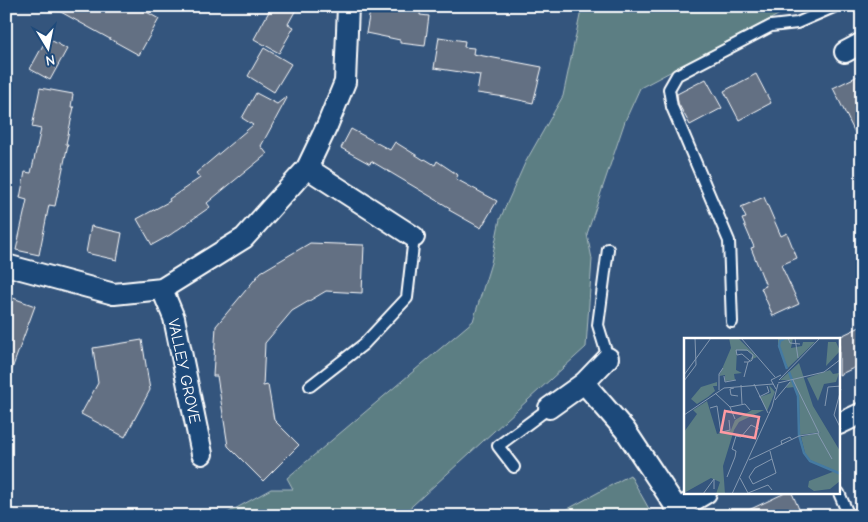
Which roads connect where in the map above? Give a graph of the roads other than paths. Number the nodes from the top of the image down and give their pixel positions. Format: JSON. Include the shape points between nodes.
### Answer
{"nodes":[{"id":1,"x":348,"y":6,"type":"edge"},
{"id":2,"x":836,"y":6,"type":"edge"},
{"id":3,"x":307,"y":168,"type":"junction"},
{"id":4,"x":414,"y":238,"type":"joint"},
{"id":5,"x":608,"y":249,"type":"dead end"},
{"id":6,"x":6,"y":264,"type":"edge"},
{"id":7,"x":162,"y":289,"type":"junction"},
{"id":8,"x":732,"y":322,"type":"dead end"},
{"id":9,"x":608,"y":358,"type":"joint"},
{"id":10,"x":584,"y":383,"type":"junction"},
{"id":11,"x":310,"y":386,"type":"dead end"},
{"id":12,"x":549,"y":408,"type":"joint"},
{"id":13,"x":862,"y":413,"type":"edge"},
{"id":14,"x":840,"y":424,"type":"edge"},
{"id":15,"x":202,"y":454,"type":"dead end"},
{"id":16,"x":514,"y":468,"type":"dead end"},
{"id":17,"x":705,"y":494,"type":"edge"},
{"id":18,"x":838,"y":494,"type":"edge"},
{"id":19,"x":680,"y":512,"type":"edge"},
{"id":20,"x":849,"y":516,"type":"edge"}],
"edges":[{"from":1,"to":3,"type":"street","via":[[345,82]]},
{"from":2,"to":8,"type":"lane","via":[[797,23],[771,26],[677,75],[669,89],[672,107],[728,241]]},
{"from":3,"to":4,"type":"street"},
{"from":3,"to":7,"type":"street","via":[[244,238]]},
{"from":4,"to":11,"type":"lane","via":[[407,298],[364,344]]},
{"from":5,"to":9,"type":"lane","via":[[598,325]]},
{"from":6,"to":7,"type":"street","via":[[114,294]]},
{"from":7,"to":15,"type":"street","name":"VALLEY GROVE","via":[[174,318]]},
{"from":9,"to":10,"type":"street"},
{"from":10,"to":12,"type":"street"},
{"from":10,"to":19,"type":"street","via":[[625,430]]},
{"from":12,"to":16,"type":"lane","via":[[498,446]]},
{"from":13,"to":14,"type":"street"},
{"from":17,"to":19,"type":"street"},
{"from":18,"to":20,"type":"lane"}]}
